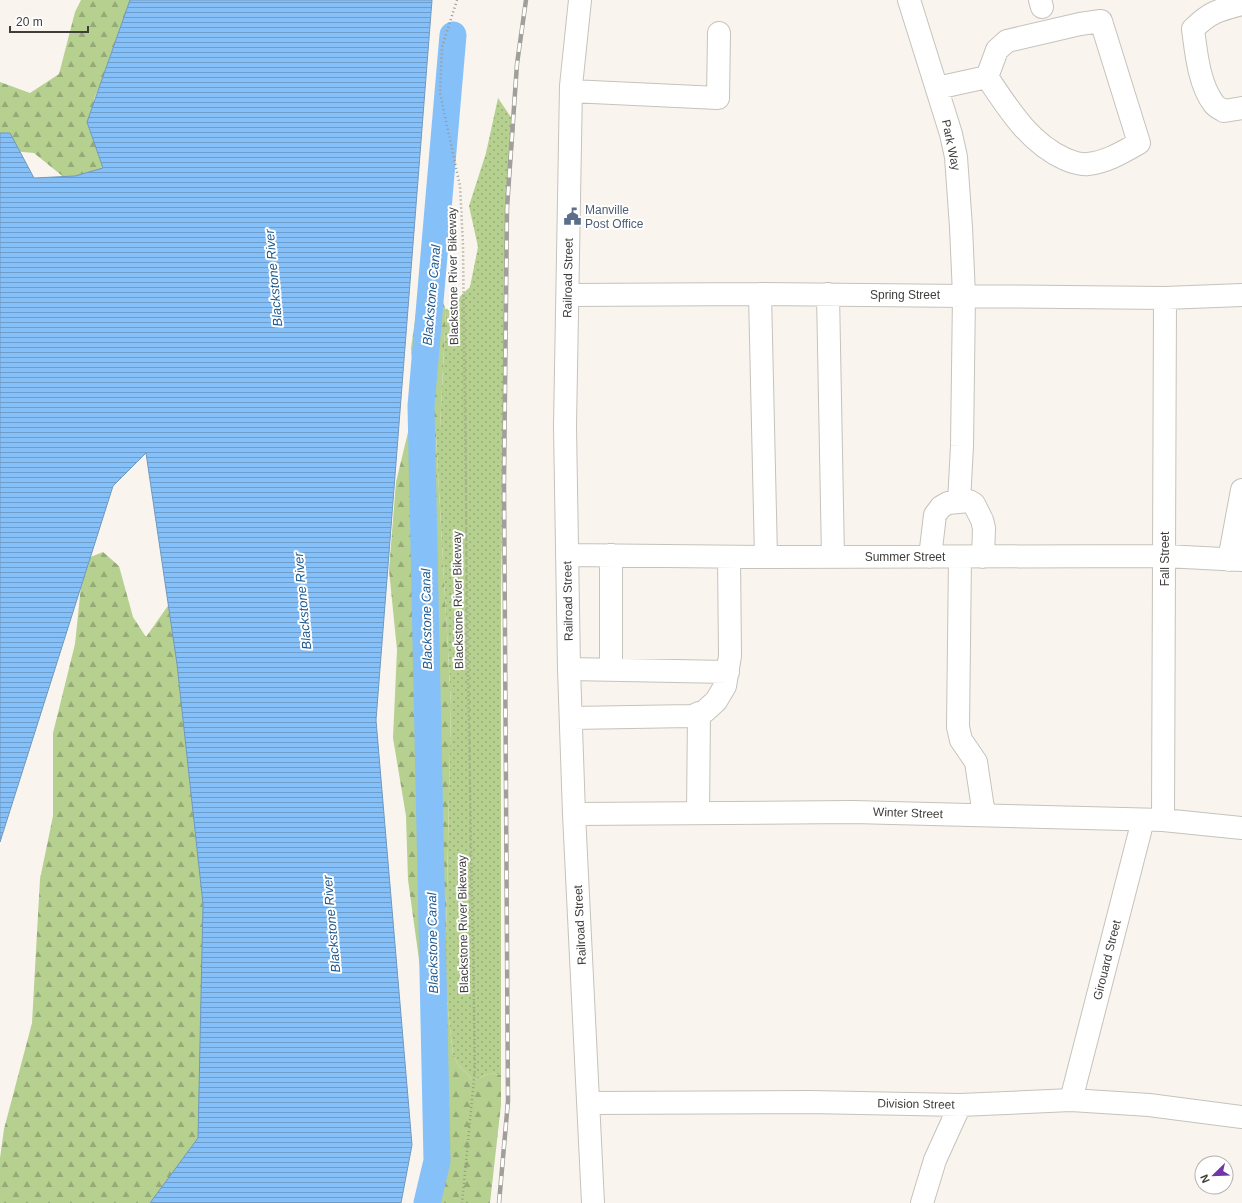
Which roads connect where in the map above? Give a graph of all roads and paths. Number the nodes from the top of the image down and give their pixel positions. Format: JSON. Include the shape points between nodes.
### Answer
{"nodes":[{"id":1,"x":456,"y":0,"type":"edge"},
{"id":2,"x":580,"y":0,"type":"edge"},
{"id":3,"x":909,"y":0,"type":"edge"},
{"id":4,"x":1242,"y":4,"type":"edge"},
{"id":5,"x":719,"y":33,"type":"dead end"},
{"id":6,"x":987,"y":77,"type":"junction"},
{"id":7,"x":937,"y":88,"type":"junction"},
{"id":8,"x":571,"y":91,"type":"junction"},
{"id":9,"x":1242,"y":108,"type":"edge"},
{"id":10,"x":760,"y":294,"type":"junction"},
{"id":11,"x":828,"y":294,"type":"junction"},
{"id":12,"x":568,"y":295,"type":"junction"},
{"id":13,"x":964,"y":295,"type":"junction"},
{"id":14,"x":1242,"y":295,"type":"edge"},
{"id":15,"x":1165,"y":298,"type":"junction"},
{"id":16,"x":1242,"y":490,"type":"edge"},
{"id":17,"x":959,"y":502,"type":"junction"},
{"id":18,"x":568,"y":555,"type":"junction"},
{"id":19,"x":611,"y":555,"type":"junction"},
{"id":20,"x":1165,"y":556,"type":"junction"},
{"id":21,"x":729,"y":557,"type":"junction"},
{"id":22,"x":766,"y":557,"type":"junction"},
{"id":23,"x":833,"y":557,"type":"junction"},
{"id":24,"x":930,"y":557,"type":"junction"},
{"id":25,"x":960,"y":557,"type":"junction"},
{"id":26,"x":984,"y":557,"type":"junction"},
{"id":27,"x":1236,"y":560,"type":"edge"},
{"id":28,"x":569,"y":669,"type":"junction"},
{"id":29,"x":611,"y":670,"type":"junction"},
{"id":30,"x":728,"y":672,"type":"junction"},
{"id":31,"x":699,"y":713,"type":"junction"},
{"id":32,"x":571,"y":718,"type":"junction"},
{"id":33,"x":698,"y":813,"type":"junction"},
{"id":34,"x":574,"y":814,"type":"junction"},
{"id":35,"x":984,"y":815,"type":"junction"},
{"id":36,"x":1153,"y":820,"type":"junction"},
{"id":37,"x":1242,"y":828,"type":"edge"},
{"id":38,"x":1071,"y":1100,"type":"junction"},
{"id":39,"x":589,"y":1103,"type":"junction"},
{"id":40,"x":960,"y":1104,"type":"junction"},
{"id":41,"x":1242,"y":1117,"type":"edge"},
{"id":42,"x":462,"y":1203,"type":"edge"},
{"id":43,"x":593,"y":1203,"type":"edge"},
{"id":44,"x":922,"y":1203,"type":"edge"}],
"edges":[{"from":1,"to":42,"type":"path","name":"Blackstone River Bikeway","via":[[442,47],[440,93],[460,186],[463,245],[475,1069]]},
{"from":2,"to":8,"type":"street","name":"Railroad Street"},
{"from":3,"to":7,"type":"street","name":"Park Way"},
{"from":4,"to":9,"type":"street","via":[[1218,10],[1204,18],[1193,29],[1195,50],[1204,86],[1214,104],[1224,111]]},
{"from":5,"to":8,"type":"street","via":[[718,98]]},
{"from":6,"to":6,"type":"street","via":[[1017,119],[1053,154],[1087,165],[1105,161],[1139,143],[1101,21],[1007,41],[997,50]]},
{"from":6,"to":7,"type":"street"},
{"from":7,"to":13,"type":"street","name":"Park Way","via":[[956,157]]},
{"from":8,"to":12,"type":"street","name":"Railroad Street"},
{"from":10,"to":11,"type":"street","name":"Spring Street"},
{"from":10,"to":12,"type":"street","name":"Spring Street"},
{"from":10,"to":22,"type":"street"},
{"from":11,"to":13,"type":"street","name":"Spring Street"},
{"from":11,"to":23,"type":"street"},
{"from":12,"to":18,"type":"street","name":"Railroad Street","via":[[565,426]]},
{"from":13,"to":15,"type":"street","name":"Spring Street"},
{"from":13,"to":17,"type":"street","name":"Park Way"},
{"from":14,"to":15,"type":"street","name":"Spring Street"},
{"from":15,"to":20,"type":"street","name":"Fall Street"},
{"from":16,"to":27,"type":"street"},
{"from":17,"to":24,"type":"street","via":[[941,507],[935,516]]},
{"from":17,"to":26,"type":"street","via":[[969,500],[974,504],[982,520]]},
{"from":18,"to":19,"type":"street","name":"Summer Street"},
{"from":18,"to":28,"type":"street","name":"Railroad Street"},
{"from":19,"to":21,"type":"street","name":"Summer Street"},
{"from":19,"to":29,"type":"street"},
{"from":20,"to":26,"type":"street","name":"Summer Street"},
{"from":20,"to":27,"type":"street","name":"Summer Street"},
{"from":20,"to":36,"type":"street","name":"Fall Street"},
{"from":21,"to":22,"type":"street","name":"Summer Street"},
{"from":21,"to":30,"type":"street"},
{"from":22,"to":23,"type":"street","name":"Summer Street"},
{"from":23,"to":24,"type":"street","name":"Summer Street"},
{"from":24,"to":25,"type":"street","name":"Summer Street"},
{"from":25,"to":26,"type":"street","name":"Summer Street"},
{"from":25,"to":35,"type":"street","via":[[958,727],[961,740],[976,762]]},
{"from":28,"to":29,"type":"street"},
{"from":28,"to":32,"type":"street","name":"Railroad Street"},
{"from":29,"to":30,"type":"street"},
{"from":30,"to":31,"type":"street","via":[[725,686],[716,701]]},
{"from":31,"to":32,"type":"street","via":[[692,716]]},
{"from":31,"to":33,"type":"street"},
{"from":32,"to":34,"type":"street","name":"Railroad Street"},
{"from":33,"to":34,"type":"street","name":"Winter Street"},
{"from":33,"to":35,"type":"street","name":"Winter Street","via":[[853,812]]},
{"from":34,"to":39,"type":"street","name":"Railroad Street"},
{"from":35,"to":36,"type":"street","name":"Winter Street"},
{"from":36,"to":37,"type":"street","name":"Winter Street"},
{"from":36,"to":38,"type":"street","name":"Girouard Street"},
{"from":38,"to":40,"type":"street","name":"Division Street"},
{"from":38,"to":41,"type":"street","name":"Division Street","via":[[1149,1105]]},
{"from":39,"to":40,"type":"street","name":"Division Street"},
{"from":39,"to":43,"type":"street","name":"Railroad Street"},
{"from":40,"to":44,"type":"street","via":[[935,1160]]}]}
